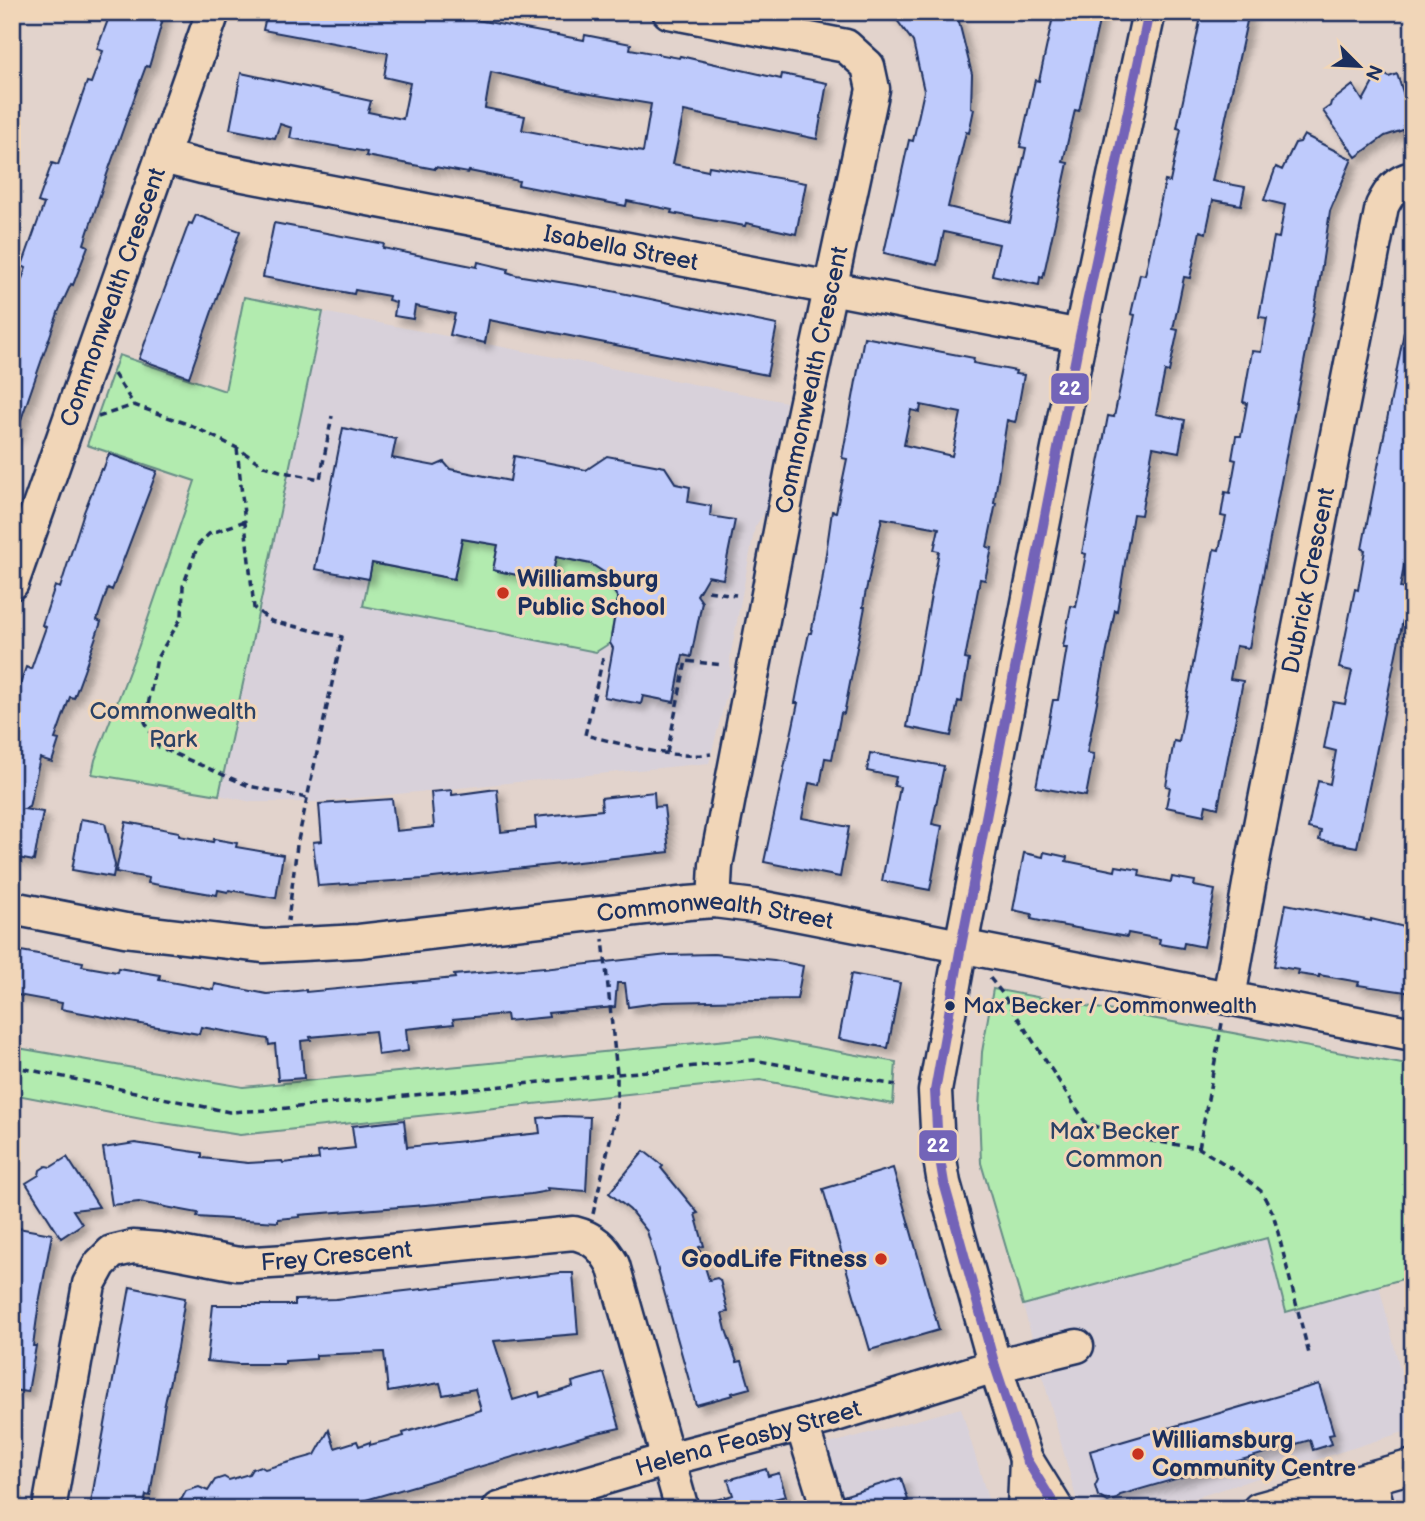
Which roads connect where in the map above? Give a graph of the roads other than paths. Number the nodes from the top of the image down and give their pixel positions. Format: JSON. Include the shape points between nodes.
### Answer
{"nodes":[{"id":1,"x":213,"y":12,"type":"edge"},
{"id":2,"x":669,"y":12,"type":"edge"},
{"id":3,"x":1149,"y":12,"type":"edge"},
{"id":4,"x":163,"y":157,"type":"junction"},
{"id":5,"x":1413,"y":178,"type":"edge"},
{"id":6,"x":831,"y":289,"type":"junction"},
{"id":7,"x":1080,"y":336,"type":"junction"},
{"id":8,"x":12,"y":583,"type":"edge"},
{"id":9,"x":714,"y":901,"type":"junction"},
{"id":10,"x":12,"y":908,"type":"edge"},
{"id":11,"x":961,"y":946,"type":"junction"},
{"id":12,"x":1226,"y":1009,"type":"junction"},
{"id":13,"x":1413,"y":1034,"type":"edge"},
{"id":14,"x":1077,"y":1346,"type":"dead end"},
{"id":15,"x":995,"y":1366,"type":"junction"},
{"id":16,"x":802,"y":1424,"type":"junction"},
{"id":17,"x":669,"y":1459,"type":"junction"},
{"id":18,"x":1026,"y":1459,"type":"junction"},
{"id":19,"x":1413,"y":1466,"type":"edge"},
{"id":20,"x":1370,"y":1478,"type":"junction"},
{"id":21,"x":49,"y":1509,"type":"edge"},
{"id":22,"x":499,"y":1509,"type":"edge"},
{"id":23,"x":682,"y":1509,"type":"edge"},
{"id":24,"x":828,"y":1509,"type":"edge"},
{"id":25,"x":1024,"y":1509,"type":"edge"},
{"id":26,"x":1057,"y":1509,"type":"edge"},
{"id":27,"x":1259,"y":1509,"type":"edge"},
{"id":28,"x":1378,"y":1509,"type":"edge"}],
"edges":[{"from":1,"to":4,"type":"street","name":"Commonwealth Crescent"},
{"from":2,"to":6,"type":"street","name":"Commonwealth Crescent","via":[[846,46],[868,66],[873,89]]},
{"from":3,"to":7,"type":"street"},
{"from":4,"to":6,"type":"street","name":"Isabella Street"},
{"from":4,"to":8,"type":"street","name":"Commonwealth Crescent"},
{"from":5,"to":12,"type":"street","name":"Dubrick Crescent","via":[[1391,189],[1382,206]]},
{"from":6,"to":7,"type":"street","name":"Isabella Street"},
{"from":6,"to":9,"type":"street","name":"Commonwealth Crescent","via":[[721,838]]},
{"from":7,"to":11,"type":"street"},
{"from":9,"to":10,"type":"street","name":"Commonwealth Street","via":[[359,941],[264,946],[125,930]]},
{"from":9,"to":11,"type":"street","name":"Commonwealth Street"},
{"from":11,"to":12,"type":"street","name":"Commonwealth Street"},
{"from":11,"to":15,"type":"street","via":[[935,1091],[938,1147]]},
{"from":12,"to":13,"type":"street","name":"Commonwealth Street"},
{"from":14,"to":15,"type":"street","name":"Helena Feasby Street"},
{"from":15,"to":16,"type":"street","name":"Helena Feasby Street"},
{"from":15,"to":18,"type":"street"},
{"from":16,"to":17,"type":"street","name":"Helena Feasby Street"},
{"from":16,"to":24,"type":"street"},
{"from":17,"to":21,"type":"street","name":"Frey Crescent","via":[[613,1265],[604,1247],[588,1236],[574,1233],[238,1264],[133,1247],[112,1252],[89,1284]]},
{"from":17,"to":22,"type":"street","name":"Helena Feasby Street"},
{"from":17,"to":23,"type":"street"},
{"from":18,"to":25,"type":"street"},
{"from":18,"to":26,"type":"street"},
{"from":19,"to":20,"type":"street"},
{"from":20,"to":27,"type":"street"},
{"from":20,"to":28,"type":"street"}]}
